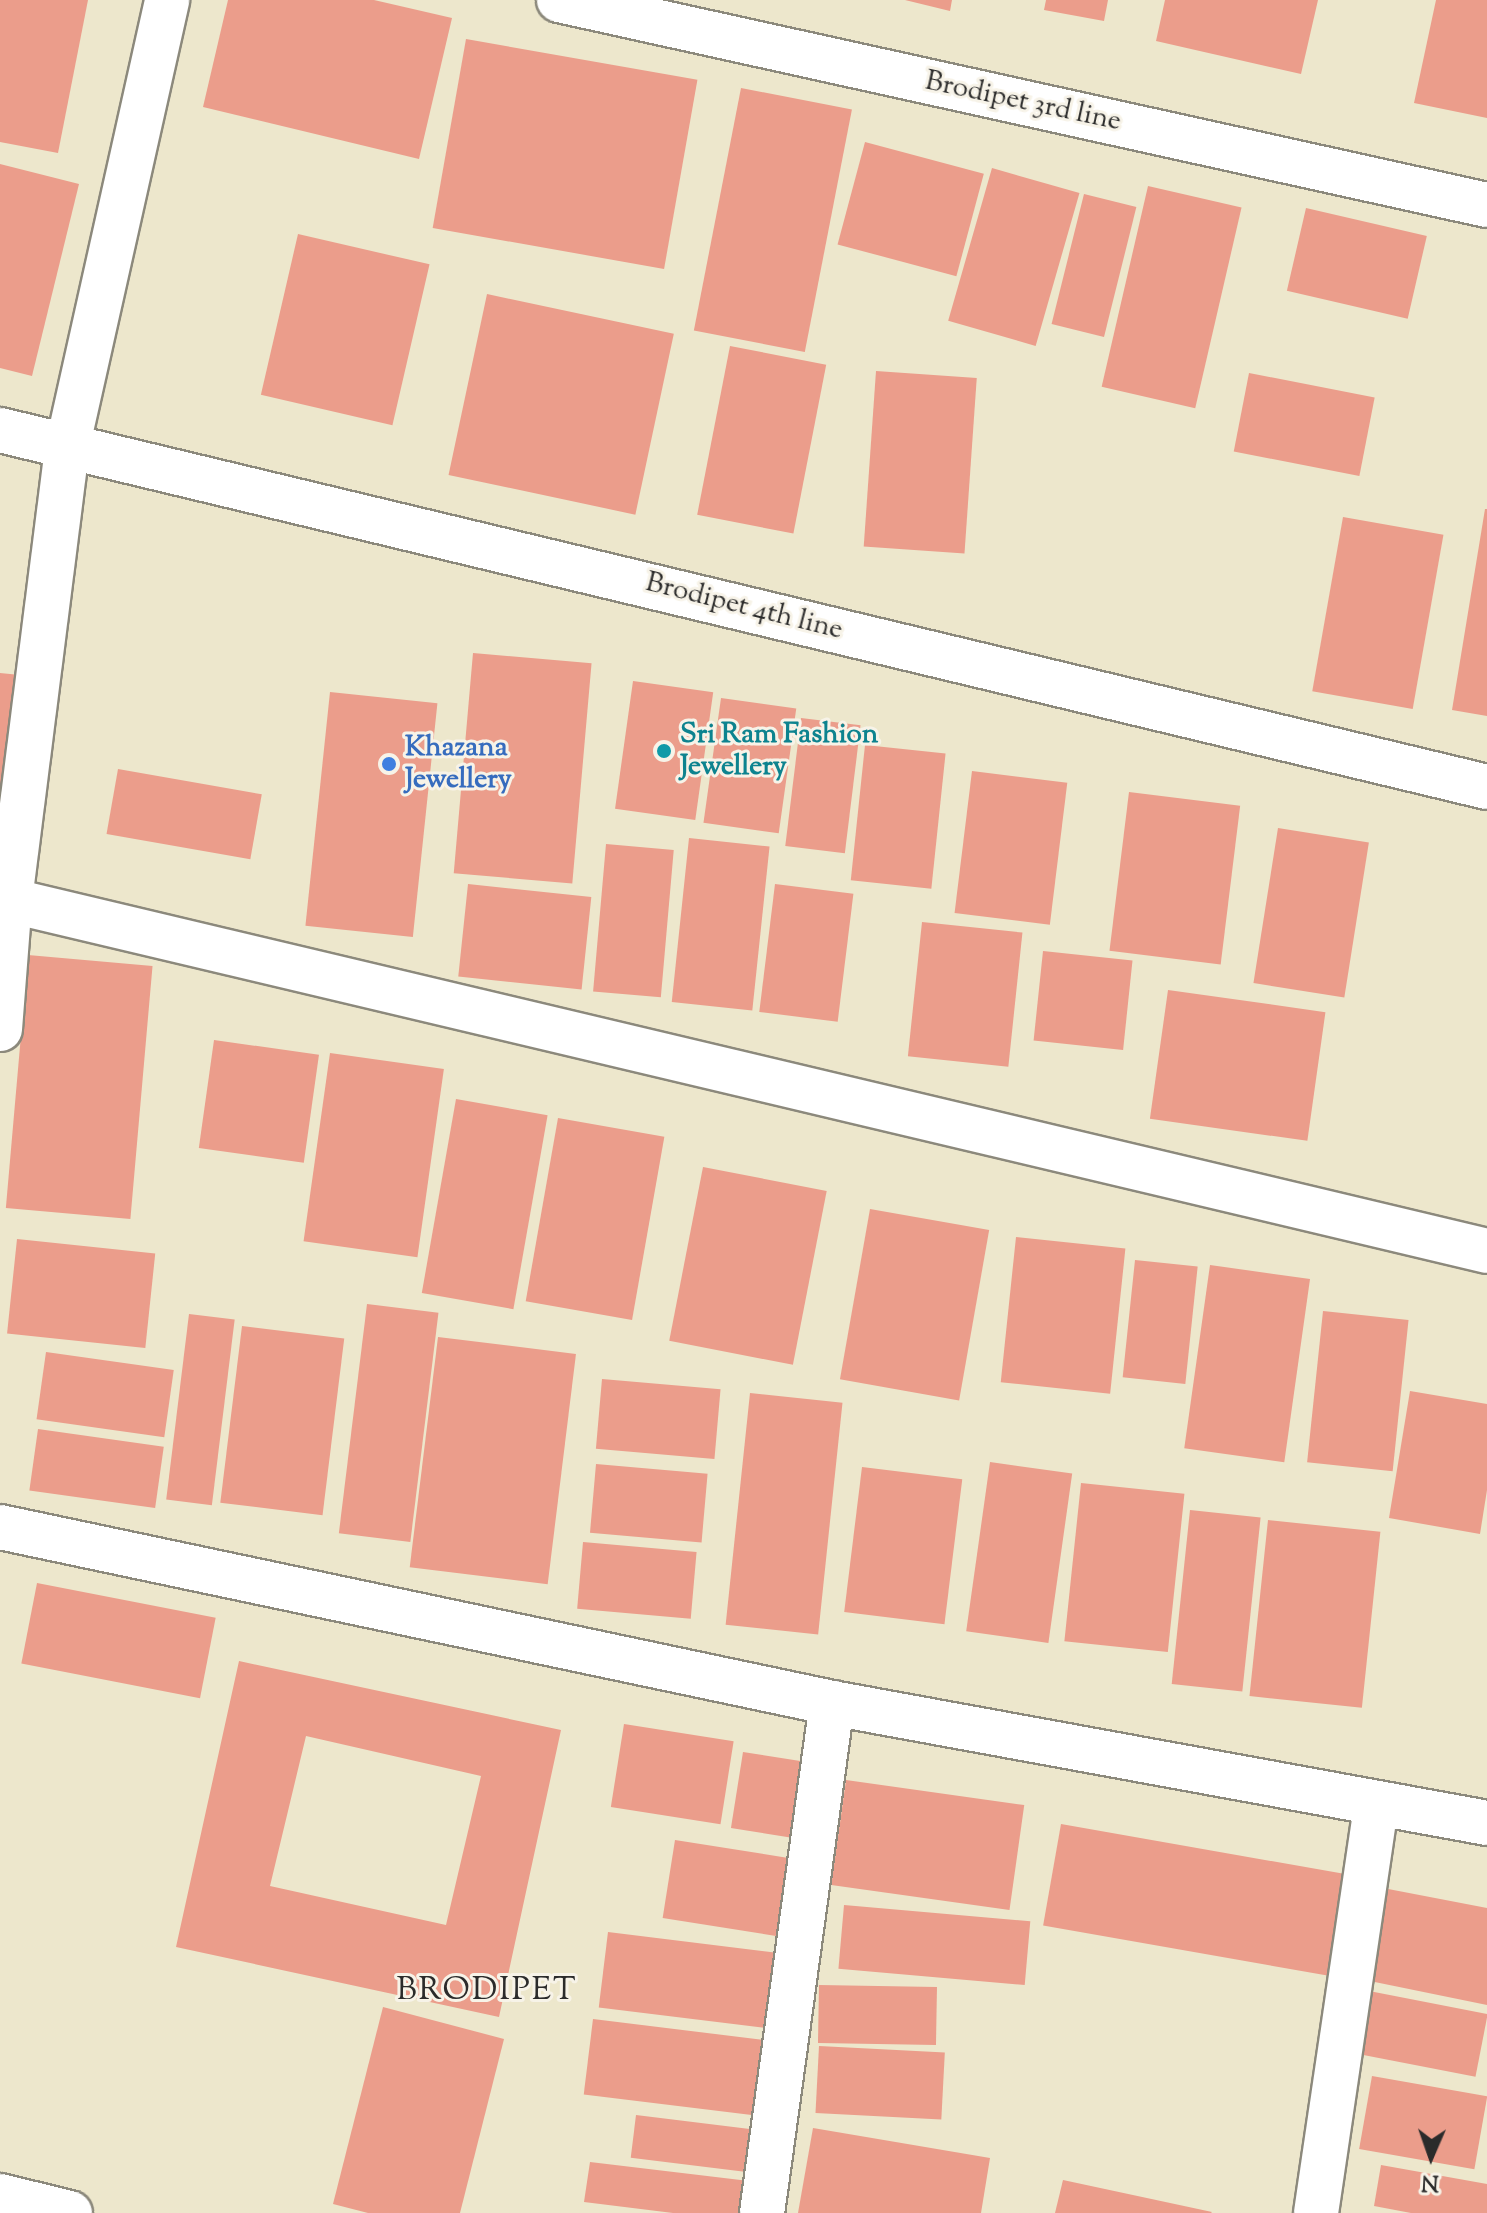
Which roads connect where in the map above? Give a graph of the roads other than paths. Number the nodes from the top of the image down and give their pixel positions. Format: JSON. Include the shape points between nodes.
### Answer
{"nodes":[{"id":1,"x":167,"y":0,"type":"edge"},
{"id":2,"x":559,"y":0,"type":"edge"},
{"id":3,"x":1487,"y":205,"type":"edge"},
{"id":4,"x":0,"y":430,"type":"edge"},
{"id":5,"x":68,"y":444,"type":"junction"},
{"id":6,"x":1487,"y":787,"type":"edge"},
{"id":7,"x":5,"y":899,"type":"edge"},
{"id":8,"x":0,"y":1029,"type":"edge"},
{"id":9,"x":1487,"y":1251,"type":"edge"},
{"id":10,"x":0,"y":1527,"type":"edge"},
{"id":11,"x":832,"y":1703,"type":"junction"},
{"id":12,"x":1376,"y":1806,"type":"junction"},
{"id":13,"x":1487,"y":1823,"type":"edge"},
{"id":14,"x":0,"y":2196,"type":"edge"},
{"id":15,"x":70,"y":2213,"type":"edge"},
{"id":16,"x":762,"y":2213,"type":"edge"},
{"id":17,"x":1316,"y":2213,"type":"edge"}],
"edges":[{"from":1,"to":5,"type":"street"},
{"from":2,"to":3,"type":"street","name":"Brodipet 3rd line"},
{"from":4,"to":5,"type":"street","name":"Brodipet 4th line"},
{"from":5,"to":6,"type":"street","name":"Brodipet 4th line"},
{"from":5,"to":7,"type":"street"},
{"from":7,"to":8,"type":"street"},
{"from":7,"to":9,"type":"street"},
{"from":10,"to":11,"type":"street"},
{"from":11,"to":12,"type":"street"},
{"from":11,"to":16,"type":"street"},
{"from":12,"to":13,"type":"street"},
{"from":12,"to":17,"type":"street"},
{"from":14,"to":15,"type":"street"}]}
